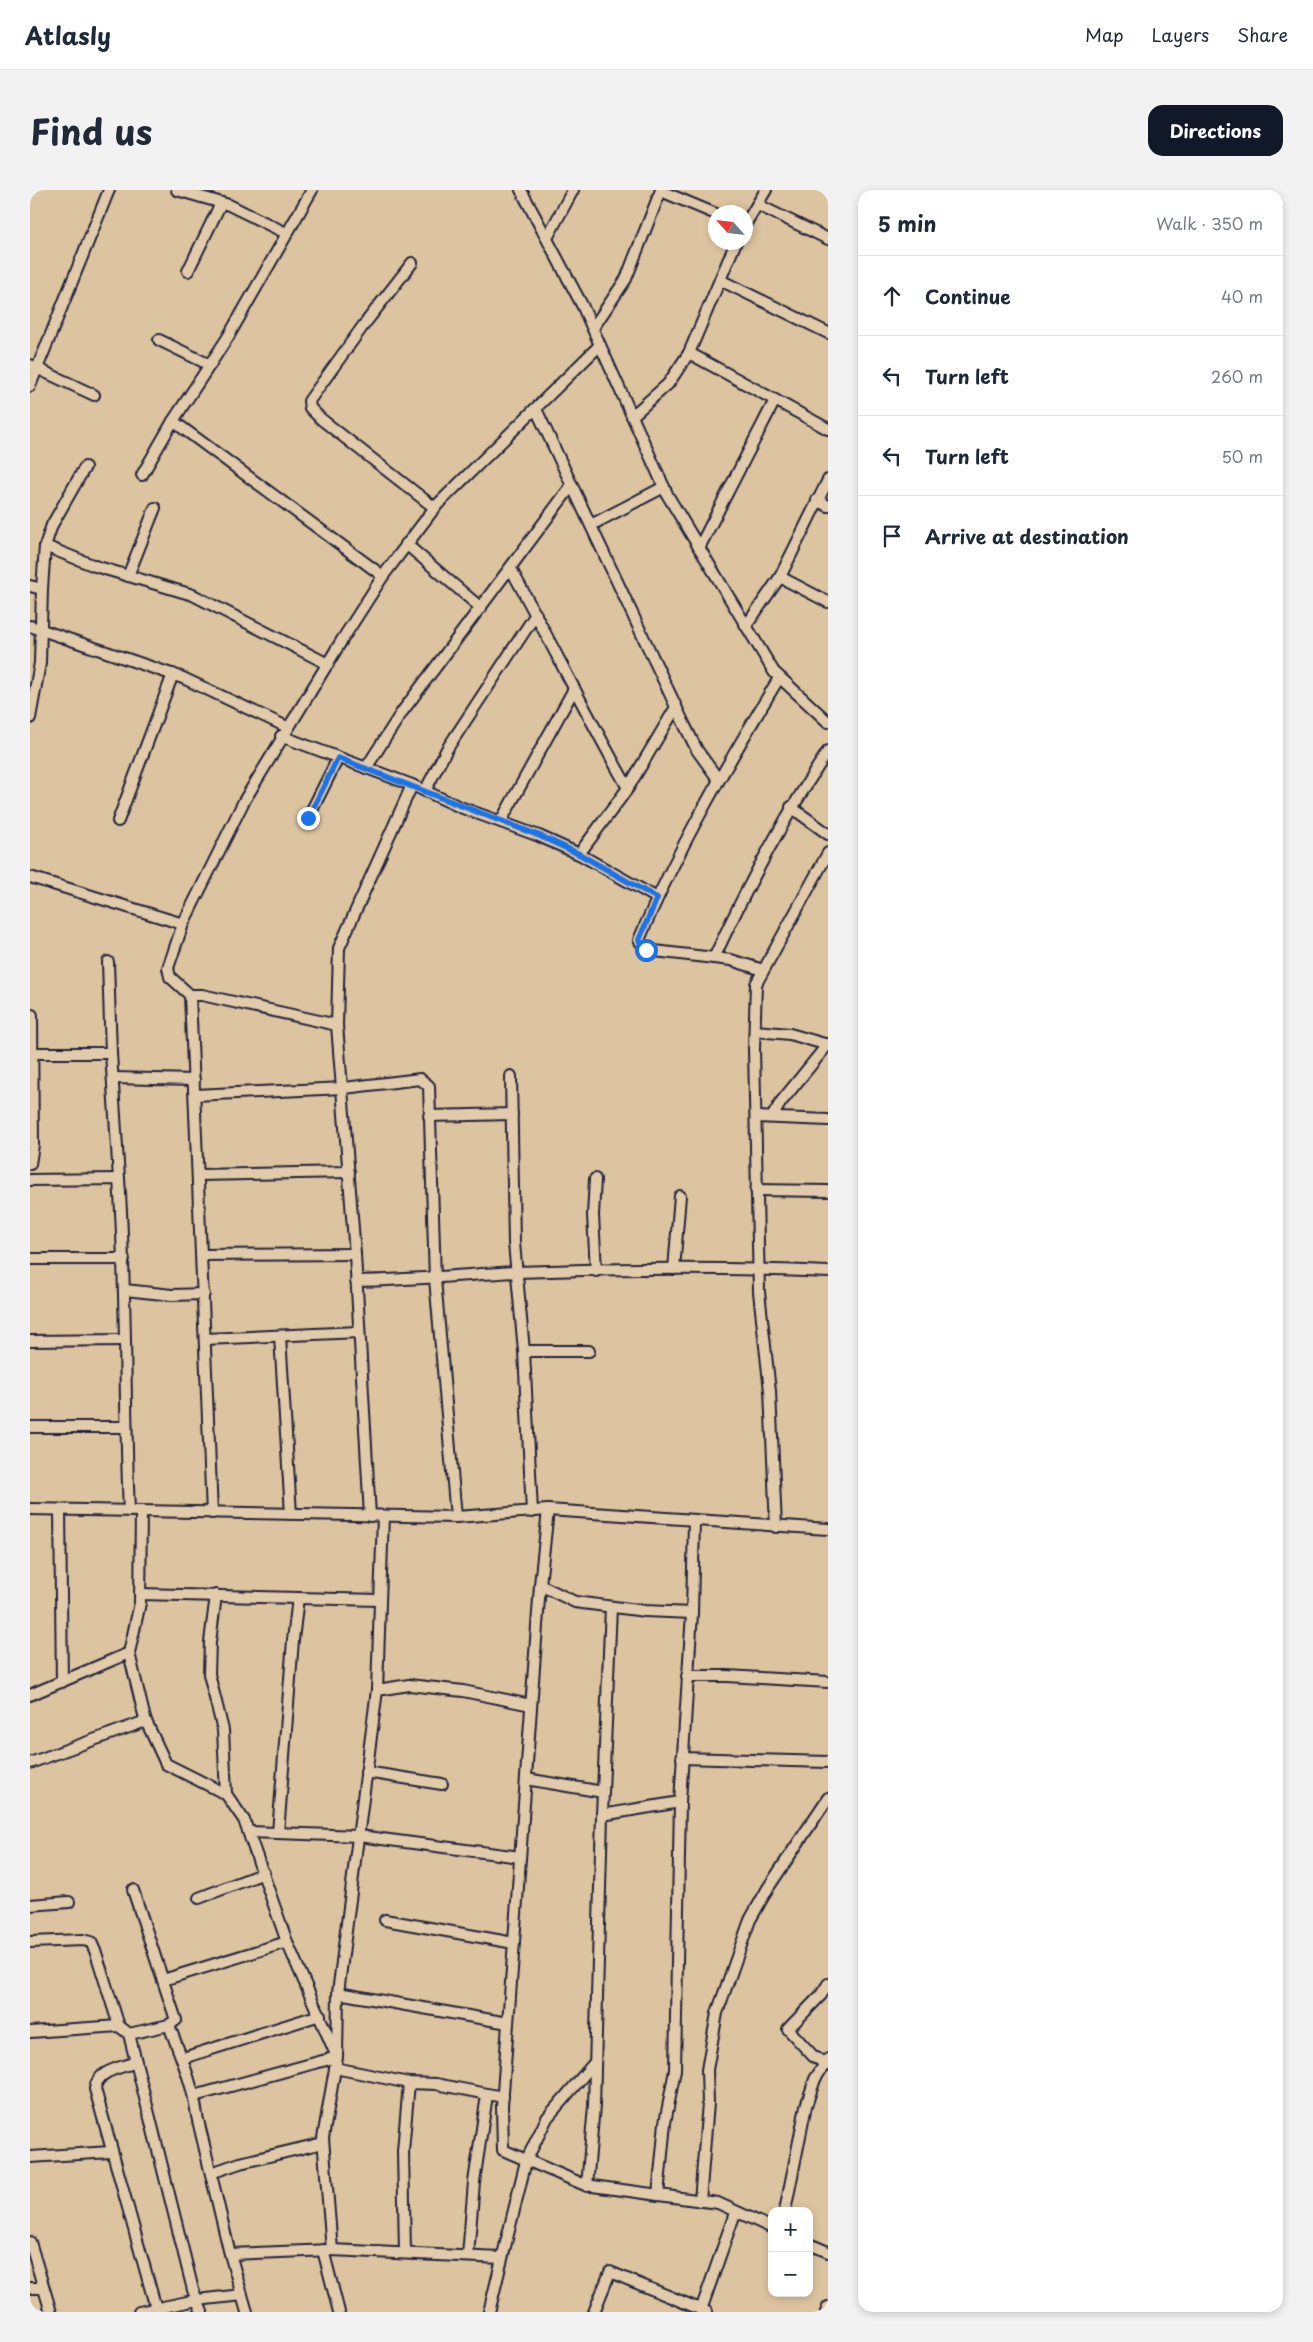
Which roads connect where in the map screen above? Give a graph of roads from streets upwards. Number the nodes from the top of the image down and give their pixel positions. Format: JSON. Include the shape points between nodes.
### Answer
{"nodes":[{"id":1,"x":109,"y":190,"type":"edge"},
{"id":2,"x":177,"y":190,"type":"edge"},
{"id":3,"x":312,"y":190,"type":"edge"},
{"id":4,"x":521,"y":190,"type":"edge"},
{"id":5,"x":573,"y":190,"type":"edge"},
{"id":6,"x":766,"y":190,"type":"edge"},
{"id":7,"x":661,"y":191,"type":"edge"},
{"id":8,"x":221,"y":203,"type":"junction"},
{"id":9,"x":758,"y":205,"type":"junction"},
{"id":10,"x":708,"y":211,"type":"edge"},
{"id":11,"x":753,"y":212,"type":"edge"},
{"id":12,"x":286,"y":233,"type":"junction"},
{"id":13,"x":547,"y":238,"type":"junction"},
{"id":14,"x":828,"y":239,"type":"edge"},
{"id":15,"x":733,"y":250,"type":"edge"},
{"id":16,"x":412,"y":263,"type":"dead end"},
{"id":17,"x":188,"y":271,"type":"dead end"},
{"id":18,"x":720,"y":280,"type":"junction"},
{"id":19,"x":593,"y":328,"type":"junction"},
{"id":20,"x":828,"y":333,"type":"edge"},
{"id":21,"x":159,"y":340,"type":"dead end"},
{"id":22,"x":600,"y":345,"type":"junction"},
{"id":23,"x":689,"y":353,"type":"junction"},
{"id":24,"x":210,"y":365,"type":"junction"},
{"id":25,"x":33,"y":366,"type":"edge"},
{"id":26,"x":30,"y":386,"type":"edge"},
{"id":27,"x":94,"y":395,"type":"dead end"},
{"id":28,"x":775,"y":400,"type":"junction"},
{"id":29,"x":536,"y":409,"type":"junction"},
{"id":30,"x":632,"y":416,"type":"junction"},
{"id":31,"x":174,"y":421,"type":"junction"},
{"id":32,"x":828,"y":429,"type":"edge"},
{"id":33,"x":85,"y":467,"type":"dead end"},
{"id":34,"x":142,"y":475,"type":"dead end"},
{"id":35,"x":828,"y":480,"type":"edge"},
{"id":36,"x":572,"y":485,"type":"junction"},
{"id":37,"x":664,"y":487,"type":"junction"},
{"id":38,"x":817,"y":500,"type":"junction"},
{"id":39,"x":828,"y":506,"type":"edge"},
{"id":40,"x":155,"y":508,"type":"dead end"},
{"id":41,"x":435,"y":508,"type":"junction"},
{"id":42,"x":590,"y":525,"type":"junction"},
{"id":43,"x":406,"y":544,"type":"junction"},
{"id":44,"x":45,"y":546,"type":"junction"},
{"id":45,"x":699,"y":548,"type":"junction"},
{"id":46,"x":511,"y":569,"type":"junction"},
{"id":47,"x":128,"y":576,"type":"junction"},
{"id":48,"x":383,"y":576,"type":"junction"},
{"id":49,"x":780,"y":576,"type":"junction"},
{"id":50,"x":30,"y":586,"type":"edge"},
{"id":51,"x":42,"y":589,"type":"junction"},
{"id":52,"x":828,"y":602,"type":"edge"},
{"id":53,"x":481,"y":608,"type":"junction"},
{"id":54,"x":536,"y":614,"type":"junction"},
{"id":55,"x":30,"y":626,"type":"edge"},
{"id":56,"x":746,"y":626,"type":"junction"},
{"id":57,"x":41,"y":629,"type":"junction"},
{"id":58,"x":328,"y":664,"type":"junction"},
{"id":59,"x":173,"y":674,"type":"junction"},
{"id":60,"x":779,"y":678,"type":"junction"},
{"id":61,"x":574,"y":689,"type":"junction"},
{"id":62,"x":676,"y":707,"type":"junction"},
{"id":63,"x":30,"y":718,"type":"edge"},
{"id":64,"x":828,"y":722,"type":"edge"},
{"id":65,"x":284,"y":732,"type":"junction"},
{"id":66,"x":828,"y":751,"type":"edge"},
{"id":67,"x":338,"y":758,"type":"junction"},
{"id":68,"x":366,"y":768,"type":"junction"},
{"id":69,"x":718,"y":779,"type":"junction"},
{"id":70,"x":412,"y":785,"type":"junction"},
{"id":71,"x":628,"y":788,"type":"junction"},
{"id":72,"x":425,"y":791,"type":"junction"},
{"id":73,"x":791,"y":807,"type":"junction"},
{"id":74,"x":308,"y":818,"type":"dead end"},
{"id":75,"x":118,"y":820,"type":"dead end"},
{"id":76,"x":501,"y":821,"type":"junction"},
{"id":77,"x":828,"y":834,"type":"edge"},
{"id":78,"x":828,"y":853,"type":"edge"},
{"id":79,"x":579,"y":854,"type":"junction"},
{"id":80,"x":30,"y":877,"type":"edge"},
{"id":81,"x":657,"y":898,"type":"junction"},
{"id":82,"x":183,"y":924,"type":"junction"},
{"id":83,"x":714,"y":958,"type":"junction"},
{"id":84,"x":108,"y":962,"type":"dead end"},
{"id":85,"x":763,"y":970,"type":"junction"},
{"id":86,"x":190,"y":995,"type":"junction"},
{"id":87,"x":32,"y":1014,"type":"dead end"},
{"id":88,"x":338,"y":1025,"type":"junction"},
{"id":89,"x":755,"y":1031,"type":"junction"},
{"id":90,"x":828,"y":1045,"type":"edge"},
{"id":91,"x":32,"y":1053,"type":"junction"},
{"id":92,"x":111,"y":1053,"type":"junction"},
{"id":93,"x":511,"y":1076,"type":"dead end"},
{"id":94,"x":114,"y":1078,"type":"junction"},
{"id":95,"x":194,"y":1080,"type":"junction"},
{"id":96,"x":344,"y":1088,"type":"junction"},
{"id":97,"x":196,"y":1095,"type":"junction"},
{"id":98,"x":512,"y":1114,"type":"junction"},
{"id":99,"x":429,"y":1116,"type":"junction"},
{"id":100,"x":756,"y":1117,"type":"junction"},
{"id":101,"x":772,"y":1117,"type":"junction"},
{"id":102,"x":828,"y":1120,"type":"edge"},
{"id":103,"x":30,"y":1164,"type":"edge"},
{"id":104,"x":349,"y":1172,"type":"junction"},
{"id":105,"x":199,"y":1175,"type":"junction"},
{"id":106,"x":119,"y":1179,"type":"junction"},
{"id":107,"x":595,"y":1179,"type":"dead end"},
{"id":108,"x":30,"y":1180,"type":"edge"},
{"id":109,"x":756,"y":1190,"type":"junction"},
{"id":110,"x":828,"y":1191,"type":"edge"},
{"id":111,"x":680,"y":1196,"type":"dead end"},
{"id":112,"x":355,"y":1254,"type":"junction"},
{"id":113,"x":202,"y":1255,"type":"junction"},
{"id":114,"x":30,"y":1259,"type":"edge"},
{"id":115,"x":124,"y":1259,"type":"junction"},
{"id":116,"x":759,"y":1268,"type":"junction"},
{"id":117,"x":674,"y":1269,"type":"junction"},
{"id":118,"x":596,"y":1271,"type":"junction"},
{"id":119,"x":517,"y":1272,"type":"junction"},
{"id":120,"x":828,"y":1272,"type":"edge"},
{"id":121,"x":435,"y":1279,"type":"junction"},
{"id":122,"x":356,"y":1281,"type":"junction"},
{"id":123,"x":125,"y":1290,"type":"junction"},
{"id":124,"x":204,"y":1294,"type":"junction"},
{"id":125,"x":359,"y":1332,"type":"junction"},
{"id":126,"x":280,"y":1336,"type":"junction"},
{"id":127,"x":205,"y":1339,"type":"junction"},
{"id":128,"x":124,"y":1340,"type":"junction"},
{"id":129,"x":30,"y":1341,"type":"edge"},
{"id":130,"x":524,"y":1351,"type":"junction"},
{"id":131,"x":589,"y":1351,"type":"dead end"},
{"id":132,"x":125,"y":1426,"type":"junction"},
{"id":133,"x":30,"y":1427,"type":"edge"},
{"id":134,"x":30,"y":1509,"type":"edge"},
{"id":135,"x":60,"y":1510,"type":"junction"},
{"id":136,"x":548,"y":1510,"type":"junction"},
{"id":137,"x":129,"y":1511,"type":"junction"},
{"id":138,"x":141,"y":1512,"type":"junction"},
{"id":139,"x":532,"y":1512,"type":"junction"},
{"id":140,"x":212,"y":1513,"type":"junction"},
{"id":141,"x":291,"y":1514,"type":"junction"},
{"id":142,"x":370,"y":1516,"type":"junction"},
{"id":143,"x":383,"y":1516,"type":"junction"},
{"id":144,"x":456,"y":1517,"type":"junction"},
{"id":145,"x":694,"y":1522,"type":"junction"},
{"id":146,"x":776,"y":1527,"type":"junction"},
{"id":147,"x":828,"y":1529,"type":"edge"},
{"id":148,"x":540,"y":1585,"type":"junction"},
{"id":149,"x":140,"y":1594,"type":"junction"},
{"id":150,"x":216,"y":1595,"type":"junction"},
{"id":151,"x":298,"y":1598,"type":"junction"},
{"id":152,"x":379,"y":1600,"type":"junction"},
{"id":153,"x":611,"y":1607,"type":"junction"},
{"id":154,"x":692,"y":1613,"type":"junction"},
{"id":155,"x":129,"y":1653,"type":"junction"},
{"id":156,"x":687,"y":1676,"type":"junction"},
{"id":157,"x":62,"y":1682,"type":"junction"},
{"id":158,"x":828,"y":1682,"type":"edge"},
{"id":159,"x":376,"y":1690,"type":"junction"},
{"id":160,"x":30,"y":1695,"type":"edge"},
{"id":161,"x":531,"y":1705,"type":"junction"},
{"id":162,"x":146,"y":1722,"type":"junction"},
{"id":163,"x":682,"y":1758,"type":"junction"},
{"id":164,"x":828,"y":1762,"type":"edge"},
{"id":165,"x":30,"y":1763,"type":"edge"},
{"id":166,"x":366,"y":1772,"type":"junction"},
{"id":167,"x":526,"y":1779,"type":"junction"},
{"id":168,"x":442,"y":1784,"type":"dead end"},
{"id":169,"x":603,"y":1792,"type":"junction"},
{"id":170,"x":226,"y":1794,"type":"junction"},
{"id":171,"x":828,"y":1798,"type":"edge"},
{"id":172,"x":680,"y":1802,"type":"junction"},
{"id":173,"x":602,"y":1815,"type":"junction"},
{"id":174,"x":249,"y":1832,"type":"junction"},
{"id":175,"x":278,"y":1833,"type":"junction"},
{"id":176,"x":359,"y":1836,"type":"junction"},
{"id":177,"x":520,"y":1857,"type":"junction"},
{"id":178,"x":264,"y":1873,"type":"junction"},
{"id":179,"x":133,"y":1890,"type":"dead end"},
{"id":180,"x":199,"y":1898,"type":"dead end"},
{"id":181,"x":69,"y":1902,"type":"dead end"},
{"id":182,"x":30,"y":1904,"type":"edge"},
{"id":183,"x":385,"y":1920,"type":"dead end"},
{"id":184,"x":30,"y":1942,"type":"edge"},
{"id":185,"x":287,"y":1942,"type":"junction"},
{"id":186,"x":514,"y":1943,"type":"junction"},
{"id":187,"x":163,"y":1980,"type":"junction"},
{"id":188,"x":828,"y":1984,"type":"edge"},
{"id":189,"x":338,"y":1993,"type":"junction"},
{"id":190,"x":320,"y":2015,"type":"junction"},
{"id":191,"x":508,"y":2023,"type":"junction"},
{"id":192,"x":169,"y":2025,"type":"junction"},
{"id":193,"x":119,"y":2026,"type":"junction"},
{"id":194,"x":30,"y":2032,"type":"edge"},
{"id":195,"x":129,"y":2034,"type":"junction"},
{"id":196,"x":337,"y":2057,"type":"junction"},
{"id":197,"x":183,"y":2058,"type":"junction"},
{"id":198,"x":136,"y":2062,"type":"junction"},
{"id":199,"x":595,"y":2062,"type":"junction"},
{"id":200,"x":827,"y":2063,"type":"edge"},
{"id":201,"x":335,"y":2068,"type":"junction"},
{"id":202,"x":409,"y":2083,"type":"junction"},
{"id":203,"x":487,"y":2095,"type":"junction"},
{"id":204,"x":194,"y":2096,"type":"junction"},
{"id":205,"x":503,"y":2097,"type":"junction"},
{"id":206,"x":323,"y":2143,"type":"junction"},
{"id":207,"x":111,"y":2152,"type":"junction"},
{"id":208,"x":30,"y":2157,"type":"edge"},
{"id":209,"x":526,"y":2160,"type":"junction"},
{"id":210,"x":211,"y":2173,"type":"junction"},
{"id":211,"x":587,"y":2186,"type":"junction"},
{"id":212,"x":658,"y":2195,"type":"junction"},
{"id":213,"x":700,"y":2201,"type":"junction"},
{"id":214,"x":786,"y":2207,"type":"edge"},
{"id":215,"x":735,"y":2213,"type":"junction"},
{"id":216,"x":768,"y":2226,"type":"edge"},
{"id":217,"x":30,"y":2242,"type":"edge"},
{"id":218,"x":813,"y":2246,"type":"edge"},
{"id":219,"x":327,"y":2250,"type":"junction"},
{"id":220,"x":405,"y":2252,"type":"junction"},
{"id":221,"x":828,"y":2252,"type":"edge"},
{"id":222,"x":230,"y":2254,"type":"junction"},
{"id":223,"x":468,"y":2256,"type":"junction"},
{"id":224,"x":502,"y":2258,"type":"junction"},
{"id":225,"x":30,"y":2288,"type":"edge"},
{"id":226,"x":43,"y":2288,"type":"junction"},
{"id":227,"x":242,"y":2295,"type":"junction"},
{"id":228,"x":197,"y":2300,"type":"junction"},
{"id":229,"x":828,"y":2307,"type":"edge"},
{"id":230,"x":156,"y":2311,"type":"edge"},
{"id":231,"x":704,"y":2311,"type":"edge"},
{"id":232,"x":51,"y":2312,"type":"edge"},
{"id":233,"x":139,"y":2312,"type":"edge"},
{"id":234,"x":202,"y":2312,"type":"edge"},
{"id":235,"x":248,"y":2312,"type":"edge"},
{"id":236,"x":339,"y":2312,"type":"edge"},
{"id":237,"x":489,"y":2312,"type":"edge"},
{"id":238,"x":594,"y":2312,"type":"edge"},
{"id":239,"x":826,"y":2312,"type":"edge"}],
"edges":[{"from":1,"to":25,"type":"street"},
{"from":2,"to":8,"type":"street"},
{"from":3,"to":12,"type":"street"},
{"from":4,"to":13,"type":"street"},
{"from":5,"to":13,"type":"street"},
{"from":6,"to":9,"type":"street"},
{"from":7,"to":10,"type":"street"},
{"from":7,"to":19,"type":"street","via":[[626,279]]},
{"from":8,"to":12,"type":"street"},
{"from":8,"to":17,"type":"street"},
{"from":9,"to":11,"type":"street"},
{"from":9,"to":14,"type":"street"},
{"from":12,"to":24,"type":"street"},
{"from":13,"to":19,"type":"street"},
{"from":15,"to":18,"type":"street"},
{"from":16,"to":41,"type":"street","via":[[309,401],[310,408],[321,419]]},
{"from":18,"to":20,"type":"street"},
{"from":18,"to":23,"type":"street"},
{"from":19,"to":22,"type":"street"},
{"from":21,"to":24,"type":"street"},
{"from":22,"to":29,"type":"street"},
{"from":22,"to":30,"type":"street"},
{"from":23,"to":28,"type":"street"},
{"from":23,"to":30,"type":"street","via":[[668,384]]},
{"from":24,"to":31,"type":"street"},
{"from":25,"to":26,"type":"street"},
{"from":25,"to":27,"type":"street"},
{"from":28,"to":32,"type":"street"},
{"from":28,"to":45,"type":"street"},
{"from":29,"to":36,"type":"street"},
{"from":29,"to":41,"type":"street"},
{"from":30,"to":37,"type":"street"},
{"from":31,"to":34,"type":"street"},
{"from":31,"to":48,"type":"street"},
{"from":33,"to":44,"type":"street","via":[[52,524]]},
{"from":35,"to":38,"type":"street"},
{"from":36,"to":42,"type":"street"},
{"from":36,"to":46,"type":"street"},
{"from":37,"to":42,"type":"street"},
{"from":37,"to":45,"type":"street"},
{"from":38,"to":39,"type":"street"},
{"from":38,"to":49,"type":"street"},
{"from":40,"to":47,"type":"street"},
{"from":41,"to":43,"type":"street"},
{"from":42,"to":62,"type":"street"},
{"from":43,"to":48,"type":"street"},
{"from":43,"to":53,"type":"street"},
{"from":44,"to":47,"type":"street"},
{"from":44,"to":51,"type":"street"},
{"from":45,"to":56,"type":"street"},
{"from":46,"to":53,"type":"street"},
{"from":46,"to":54,"type":"street"},
{"from":47,"to":58,"type":"street","via":[[193,596]]},
{"from":48,"to":58,"type":"street"},
{"from":49,"to":52,"type":"street"},
{"from":49,"to":56,"type":"street"},
{"from":50,"to":51,"type":"street"},
{"from":51,"to":57,"type":"street"},
{"from":53,"to":68,"type":"street","via":[[402,712]]},
{"from":54,"to":61,"type":"street"},
{"from":54,"to":72,"type":"street","via":[[447,749]]},
{"from":55,"to":57,"type":"street"},
{"from":56,"to":60,"type":"street"},
{"from":57,"to":59,"type":"street"},
{"from":57,"to":63,"type":"street","via":[[40,663]]},
{"from":58,"to":65,"type":"street"},
{"from":59,"to":65,"type":"street"},
{"from":59,"to":75,"type":"street"},
{"from":60,"to":64,"type":"street"},
{"from":60,"to":69,"type":"street"},
{"from":61,"to":71,"type":"street"},
{"from":61,"to":76,"type":"street"},
{"from":62,"to":69,"type":"street","via":[[697,750]]},
{"from":62,"to":71,"type":"street"},
{"from":65,"to":67,"type":"street"},
{"from":65,"to":82,"type":"street","via":[[244,801]]},
{"from":66,"to":73,"type":"street"},
{"from":67,"to":68,"type":"street"},
{"from":67,"to":74,"type":"street"},
{"from":68,"to":70,"type":"street"},
{"from":69,"to":81,"type":"street"},
{"from":70,"to":72,"type":"street"},
{"from":70,"to":88,"type":"street","via":[[339,948]]},
{"from":71,"to":79,"type":"street"},
{"from":72,"to":76,"type":"street"},
{"from":73,"to":77,"type":"street"},
{"from":73,"to":83,"type":"street","via":[[733,915]]},
{"from":76,"to":79,"type":"street"},
{"from":78,"to":85,"type":"street"},
{"from":79,"to":81,"type":"street"},
{"from":80,"to":82,"type":"street"},
{"from":81,"to":83,"type":"street","via":[[639,940],[646,950]]},
{"from":82,"to":86,"type":"street","via":[[168,968],[170,977]]},
{"from":83,"to":85,"type":"street"},
{"from":84,"to":92,"type":"street"},
{"from":85,"to":89,"type":"street","via":[[756,984]]},
{"from":86,"to":88,"type":"street"},
{"from":86,"to":95,"type":"street"},
{"from":87,"to":91,"type":"street"},
{"from":88,"to":96,"type":"street"},
{"from":89,"to":90,"type":"street","via":[[790,1034]]},
{"from":89,"to":100,"type":"street"},
{"from":90,"to":101,"type":"street"},
{"from":91,"to":92,"type":"street"},
{"from":91,"to":103,"type":"street","via":[[33,1145]]},
{"from":92,"to":94,"type":"street"},
{"from":93,"to":98,"type":"street"},
{"from":94,"to":95,"type":"street"},
{"from":94,"to":106,"type":"street"},
{"from":95,"to":97,"type":"street"},
{"from":96,"to":97,"type":"street"},
{"from":96,"to":99,"type":"street","via":[[424,1080],[429,1086]]},
{"from":96,"to":104,"type":"street"},
{"from":97,"to":105,"type":"street"},
{"from":98,"to":99,"type":"street"},
{"from":98,"to":119,"type":"street"},
{"from":99,"to":121,"type":"street"},
{"from":100,"to":101,"type":"street"},
{"from":100,"to":109,"type":"street"},
{"from":101,"to":102,"type":"street"},
{"from":104,"to":105,"type":"street"},
{"from":104,"to":112,"type":"street"},
{"from":105,"to":113,"type":"street"},
{"from":106,"to":108,"type":"street"},
{"from":106,"to":115,"type":"street"},
{"from":107,"to":118,"type":"street"},
{"from":109,"to":110,"type":"street"},
{"from":109,"to":116,"type":"street"},
{"from":111,"to":117,"type":"street"},
{"from":112,"to":113,"type":"street"},
{"from":112,"to":122,"type":"street"},
{"from":113,"to":124,"type":"street"},
{"from":114,"to":115,"type":"street"},
{"from":115,"to":123,"type":"street"},
{"from":116,"to":117,"type":"street"},
{"from":116,"to":120,"type":"street"},
{"from":116,"to":146,"type":"street","via":[[760,1316],[770,1391]]},
{"from":117,"to":118,"type":"street"},
{"from":118,"to":119,"type":"street"},
{"from":119,"to":121,"type":"street"},
{"from":119,"to":130,"type":"street"},
{"from":121,"to":122,"type":"street"},
{"from":121,"to":144,"type":"street"},
{"from":122,"to":125,"type":"street"},
{"from":123,"to":124,"type":"street","via":[[172,1295]]},
{"from":123,"to":128,"type":"street"},
{"from":124,"to":127,"type":"street"},
{"from":125,"to":126,"type":"street"},
{"from":125,"to":142,"type":"street"},
{"from":126,"to":127,"type":"street"},
{"from":126,"to":141,"type":"street"},
{"from":127,"to":140,"type":"street"},
{"from":128,"to":129,"type":"street"},
{"from":128,"to":132,"type":"street"},
{"from":130,"to":131,"type":"street"},
{"from":130,"to":139,"type":"street"},
{"from":132,"to":133,"type":"street"},
{"from":132,"to":137,"type":"street"},
{"from":134,"to":135,"type":"street"},
{"from":135,"to":137,"type":"street"},
{"from":135,"to":157,"type":"street"},
{"from":136,"to":139,"type":"street"},
{"from":136,"to":145,"type":"street"},
{"from":136,"to":148,"type":"street"},
{"from":137,"to":138,"type":"street"},
{"from":138,"to":140,"type":"street"},
{"from":138,"to":149,"type":"street"},
{"from":139,"to":144,"type":"street"},
{"from":140,"to":141,"type":"street"},
{"from":141,"to":142,"type":"street"},
{"from":142,"to":143,"type":"street"},
{"from":143,"to":144,"type":"street"},
{"from":143,"to":152,"type":"street"},
{"from":145,"to":146,"type":"street"},
{"from":145,"to":154,"type":"street"},
{"from":146,"to":147,"type":"street"},
{"from":148,"to":153,"type":"street","via":[[575,1602]]},
{"from":148,"to":161,"type":"street"},
{"from":149,"to":150,"type":"street"},
{"from":149,"to":155,"type":"street"},
{"from":150,"to":151,"type":"street"},
{"from":150,"to":170,"type":"street","via":[[209,1674],[223,1730]]},
{"from":151,"to":152,"type":"street"},
{"from":151,"to":175,"type":"street"},
{"from":152,"to":159,"type":"street"},
{"from":153,"to":154,"type":"street"},
{"from":153,"to":169,"type":"street"},
{"from":154,"to":156,"type":"street"},
{"from":155,"to":157,"type":"street"},
{"from":155,"to":162,"type":"street"},
{"from":156,"to":158,"type":"street"},
{"from":156,"to":163,"type":"street"},
{"from":157,"to":160,"type":"street"},
{"from":159,"to":161,"type":"street","via":[[409,1685],[463,1691]]},
{"from":159,"to":166,"type":"street"},
{"from":161,"to":167,"type":"street"},
{"from":162,"to":165,"type":"street"},
{"from":162,"to":170,"type":"street","via":[[166,1764]]},
{"from":163,"to":164,"type":"street"},
{"from":163,"to":172,"type":"street"},
{"from":166,"to":168,"type":"street"},
{"from":166,"to":176,"type":"street"},
{"from":167,"to":169,"type":"street"},
{"from":167,"to":177,"type":"street"},
{"from":169,"to":173,"type":"street"},
{"from":170,"to":174,"type":"street"},
{"from":171,"to":213,"type":"street","via":[[750,1920],[717,2013],[707,2070],[708,2103]]},
{"from":172,"to":173,"type":"street"},
{"from":172,"to":212,"type":"street","via":[[675,2070],[665,2123]]},
{"from":173,"to":199,"type":"street"},
{"from":174,"to":175,"type":"street"},
{"from":174,"to":178,"type":"street"},
{"from":175,"to":176,"type":"street"},
{"from":176,"to":177,"type":"street"},
{"from":176,"to":189,"type":"street"},
{"from":177,"to":186,"type":"street"},
{"from":178,"to":180,"type":"street"},
{"from":178,"to":185,"type":"street"},
{"from":179,"to":187,"type":"street"},
{"from":181,"to":182,"type":"street"},
{"from":183,"to":186,"type":"street"},
{"from":184,"to":193,"type":"street","via":[[91,1942]]},
{"from":185,"to":187,"type":"street"},
{"from":185,"to":190,"type":"street"},
{"from":186,"to":191,"type":"street"},
{"from":187,"to":192,"type":"street","via":[[176,2020]]},
{"from":188,"to":200,"type":"street","via":[[788,2030],[813,2056]]},
{"from":189,"to":191,"type":"street"},
{"from":189,"to":196,"type":"street"},
{"from":190,"to":196,"type":"street"},
{"from":190,"to":197,"type":"street"},
{"from":191,"to":205,"type":"street"},
{"from":192,"to":195,"type":"street"},
{"from":192,"to":197,"type":"street"},
{"from":193,"to":194,"type":"street"},
{"from":193,"to":195,"type":"street"},
{"from":195,"to":198,"type":"street"},
{"from":196,"to":201,"type":"street"},
{"from":196,"to":204,"type":"street"},
{"from":197,"to":204,"type":"street"},
{"from":198,"to":207,"type":"street","via":[[100,2075],[96,2082]]},
{"from":198,"to":228,"type":"street"},
{"from":199,"to":209,"type":"street","via":[[547,2118]]},
{"from":199,"to":211,"type":"street"},
{"from":200,"to":214,"type":"street","via":[[815,2079],[806,2106]]},
{"from":201,"to":202,"type":"street"},
{"from":201,"to":206,"type":"street"},
{"from":202,"to":203,"type":"street","via":[[436,2084]]},
{"from":202,"to":220,"type":"street","via":[[403,2151]]},
{"from":203,"to":205,"type":"street"},
{"from":203,"to":223,"type":"street","via":[[474,2182]]},
{"from":204,"to":210,"type":"street"},
{"from":205,"to":209,"type":"street","via":[[503,2150]]},
{"from":206,"to":210,"type":"street"},
{"from":206,"to":219,"type":"street"},
{"from":207,"to":208,"type":"street"},
{"from":207,"to":230,"type":"street"},
{"from":209,"to":211,"type":"street"},
{"from":209,"to":224,"type":"street"},
{"from":210,"to":222,"type":"street"},
{"from":211,"to":212,"type":"street"},
{"from":212,"to":213,"type":"street"},
{"from":213,"to":215,"type":"street","via":[[718,2203]]},
{"from":215,"to":216,"type":"street"},
{"from":215,"to":231,"type":"street"},
{"from":217,"to":226,"type":"street"},
{"from":218,"to":221,"type":"street"},
{"from":219,"to":220,"type":"street"},
{"from":219,"to":222,"type":"street"},
{"from":219,"to":236,"type":"street"},
{"from":220,"to":223,"type":"street"},
{"from":222,"to":227,"type":"street"},
{"from":223,"to":224,"type":"street"},
{"from":224,"to":237,"type":"street"},
{"from":225,"to":226,"type":"street"},
{"from":226,"to":232,"type":"street"},
{"from":227,"to":228,"type":"street"},
{"from":227,"to":235,"type":"street"},
{"from":228,"to":230,"type":"street"},
{"from":228,"to":234,"type":"street"},
{"from":229,"to":239,"type":"street"},
{"from":230,"to":233,"type":"street"},
{"from":231,"to":238,"type":"street","via":[[610,2272]]}]}
